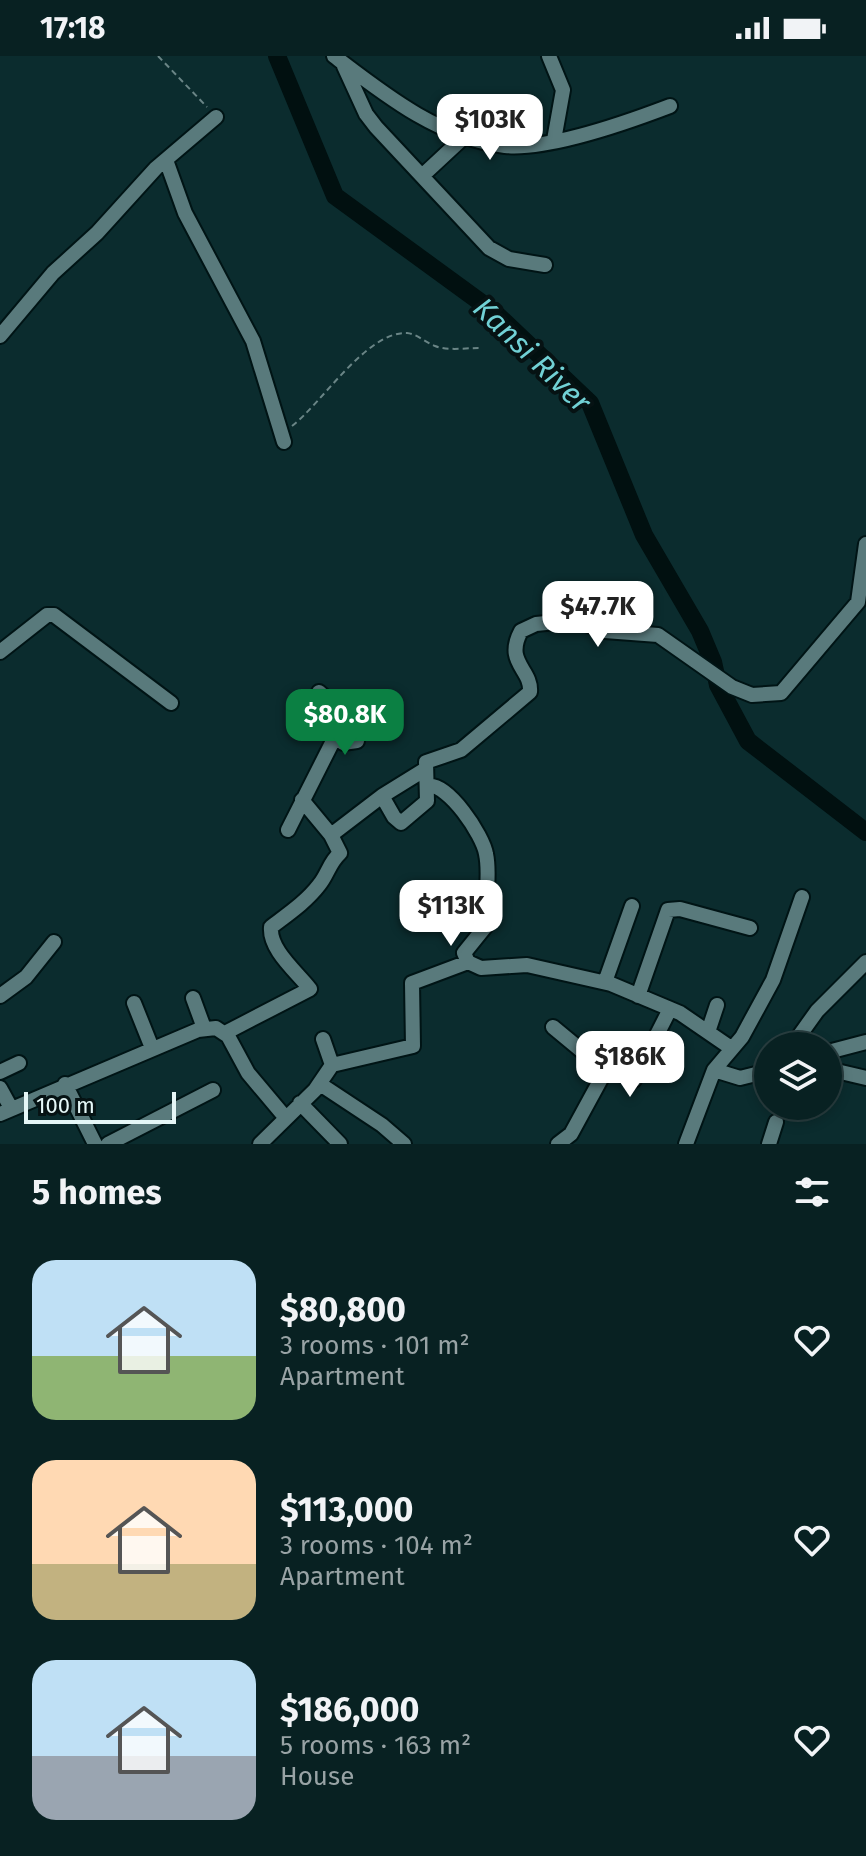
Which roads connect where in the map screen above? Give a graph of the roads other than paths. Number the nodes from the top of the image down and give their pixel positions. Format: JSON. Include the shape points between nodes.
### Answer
{"nodes":[{"id":1,"x":549,"y":56,"type":"edge"},
{"id":2,"x":338,"y":59,"type":"edge"},
{"id":3,"x":670,"y":106,"type":"dead end"},
{"id":4,"x":216,"y":117,"type":"road end"},
{"id":5,"x":465,"y":136,"type":"junction"},
{"id":6,"x":554,"y":140,"type":"junction"},
{"id":7,"x":166,"y":160,"type":"junction"},
{"id":8,"x":422,"y":176,"type":"junction"},
{"id":9,"x":545,"y":265,"type":"dead end"},
{"id":10,"x":0,"y":336,"type":"edge"},
{"id":11,"x":283,"y":438,"type":"road end"},
{"id":12,"x":866,"y":544,"type":"edge"},
{"id":13,"x":0,"y":652,"type":"edge"},
{"id":14,"x":319,"y":692,"type":"dead end"},
{"id":15,"x":171,"y":703,"type":"dead end"},
{"id":16,"x":339,"y":729,"type":"junction"},
{"id":17,"x":357,"y":741,"type":"dead end"},
{"id":18,"x":424,"y":770,"type":"junction"},
{"id":19,"x":428,"y":786,"type":"junction"},
{"id":20,"x":382,"y":796,"type":"junction"},
{"id":21,"x":302,"y":800,"type":"junction"},
{"id":22,"x":288,"y":830,"type":"dead end"},
{"id":23,"x":331,"y":835,"type":"junction"},
{"id":24,"x":802,"y":897,"type":"dead end"},
{"id":25,"x":632,"y":906,"type":"dead end"},
{"id":26,"x":750,"y":928,"type":"dead end"},
{"id":27,"x":54,"y":942,"type":"dead end"},
{"id":28,"x":468,"y":962,"type":"junction"},
{"id":29,"x":866,"y":962,"type":"edge"},
{"id":30,"x":605,"y":982,"type":"junction"},
{"id":31,"x":0,"y":996,"type":"edge"},
{"id":32,"x":638,"y":996,"type":"junction"},
{"id":33,"x":193,"y":998,"type":"dead end"},
{"id":34,"x":134,"y":1003,"type":"dead end"},
{"id":35,"x":717,"y":1005,"type":"dead end"},
{"id":36,"x":670,"y":1009,"type":"junction"},
{"id":37,"x":553,"y":1027,"type":"dead end"},
{"id":38,"x":204,"y":1028,"type":"junction"},
{"id":39,"x":708,"y":1032,"type":"junction"},
{"id":40,"x":802,"y":1032,"type":"edge"},
{"id":41,"x":225,"y":1033,"type":"junction"},
{"id":42,"x":323,"y":1039,"type":"dead end"},
{"id":43,"x":866,"y":1042,"type":"edge"},
{"id":44,"x":152,"y":1048,"type":"junction"},
{"id":45,"x":731,"y":1048,"type":"junction"},
{"id":46,"x":842,"y":1048,"type":"edge"},
{"id":47,"x":19,"y":1063,"type":"dead end"},
{"id":48,"x":332,"y":1065,"type":"junction"},
{"id":49,"x":608,"y":1066,"type":"junction"},
{"id":50,"x":714,"y":1070,"type":"junction"},
{"id":51,"x":0,"y":1072,"type":"edge"},
{"id":52,"x":754,"y":1074,"type":"edge"},
{"id":53,"x":842,"y":1074,"type":"edge"},
{"id":54,"x":864,"y":1082,"type":"edge"},
{"id":55,"x":65,"y":1084,"type":"junction"},
{"id":56,"x":320,"y":1084,"type":"junction"},
{"id":57,"x":0,"y":1088,"type":"edge"},
{"id":58,"x":213,"y":1090,"type":"dead end"},
{"id":59,"x":300,"y":1103,"type":"junction"},
{"id":60,"x":6,"y":1111,"type":"edge"},
{"id":61,"x":285,"y":1117,"type":"junction"},
{"id":62,"x":776,"y":1122,"type":"dead end"},
{"id":63,"x":95,"y":1144,"type":"edge"},
{"id":64,"x":108,"y":1144,"type":"edge"},
{"id":65,"x":260,"y":1144,"type":"edge"},
{"id":66,"x":340,"y":1144,"type":"edge"},
{"id":67,"x":404,"y":1144,"type":"edge"},
{"id":68,"x":558,"y":1144,"type":"edge"},
{"id":69,"x":686,"y":1144,"type":"edge"},
{"id":70,"x":769,"y":1144,"type":"edge"}],
"edges":[{"from":1,"to":6,"type":"street","via":[[563,90]]},
{"from":2,"to":5,"type":"street","via":[[418,116]]},
{"from":2,"to":8,"type":"street","via":[[366,114]]},
{"from":3,"to":6,"type":"street"},
{"from":4,"to":7,"type":"street"},
{"from":5,"to":6,"type":"street","via":[[507,146]]},
{"from":5,"to":8,"type":"street"},
{"from":7,"to":10,"type":"street","via":[[53,273]]},
{"from":7,"to":11,"type":"street","via":[[185,213],[253,341]]},
{"from":8,"to":9,"type":"street","via":[[489,248],[509,259]]},
{"from":12,"to":18,"type":"street","via":[[858,602],[781,693],[752,695],[732,687],[658,635],[605,631],[576,620],[536,624],[521,631],[516,646],[517,665],[531,684],[530,692],[476,739],[459,751],[428,760]]},
{"from":13,"to":15,"type":"street","via":[[54,615]]},
{"from":14,"to":16,"type":"street","via":[[329,701]]},
{"from":16,"to":17,"type":"street","via":[[343,743]]},
{"from":16,"to":21,"type":"street"},
{"from":18,"to":19,"type":"street"},
{"from":18,"to":20,"type":"street"},
{"from":19,"to":20,"type":"street","via":[[425,804],[401,823]]},
{"from":19,"to":28,"type":"street","via":[[437,785],[452,796],[487,855],[484,907],[489,922],[464,953]]},
{"from":20,"to":23,"type":"street"},
{"from":21,"to":22,"type":"street"},
{"from":21,"to":23,"type":"street"},
{"from":23,"to":41,"type":"street","via":[[340,853],[327,865],[321,882],[270,930],[286,961],[310,989]]},
{"from":24,"to":45,"type":"street","via":[[773,980]]},
{"from":25,"to":30,"type":"street"},
{"from":26,"to":32,"type":"street","via":[[668,910]]},
{"from":27,"to":31,"type":"street","via":[[26,977]]},
{"from":28,"to":30,"type":"street","via":[[481,968],[527,965]]},
{"from":28,"to":48,"type":"street","via":[[412,983],[413,1046]]},
{"from":29,"to":40,"type":"street"},
{"from":30,"to":32,"type":"street"},
{"from":32,"to":36,"type":"street"},
{"from":33,"to":38,"type":"street"},
{"from":34,"to":44,"type":"street"},
{"from":35,"to":39,"type":"street"},
{"from":36,"to":39,"type":"street"},
{"from":36,"to":49,"type":"street","via":[[634,1080]]},
{"from":37,"to":49,"type":"street"},
{"from":38,"to":41,"type":"street"},
{"from":38,"to":44,"type":"street"},
{"from":39,"to":45,"type":"street"},
{"from":41,"to":61,"type":"street","via":[[248,1073]]},
{"from":42,"to":48,"type":"street"},
{"from":43,"to":46,"type":"street"},
{"from":44,"to":55,"type":"street"},
{"from":45,"to":50,"type":"street"},
{"from":47,"to":51,"type":"street"},
{"from":48,"to":56,"type":"street"},
{"from":49,"to":68,"type":"street","via":[[571,1134]]},
{"from":50,"to":52,"type":"street","via":[[740,1078]]},
{"from":50,"to":69,"type":"street"},
{"from":53,"to":54,"type":"street"},
{"from":55,"to":60,"type":"street"},
{"from":55,"to":63,"type":"street"},
{"from":56,"to":59,"type":"street"},
{"from":56,"to":67,"type":"street"},
{"from":57,"to":60,"type":"street"},
{"from":58,"to":64,"type":"street"},
{"from":59,"to":61,"type":"street"},
{"from":59,"to":66,"type":"street"},
{"from":61,"to":65,"type":"street"},
{"from":62,"to":70,"type":"street"}]}
